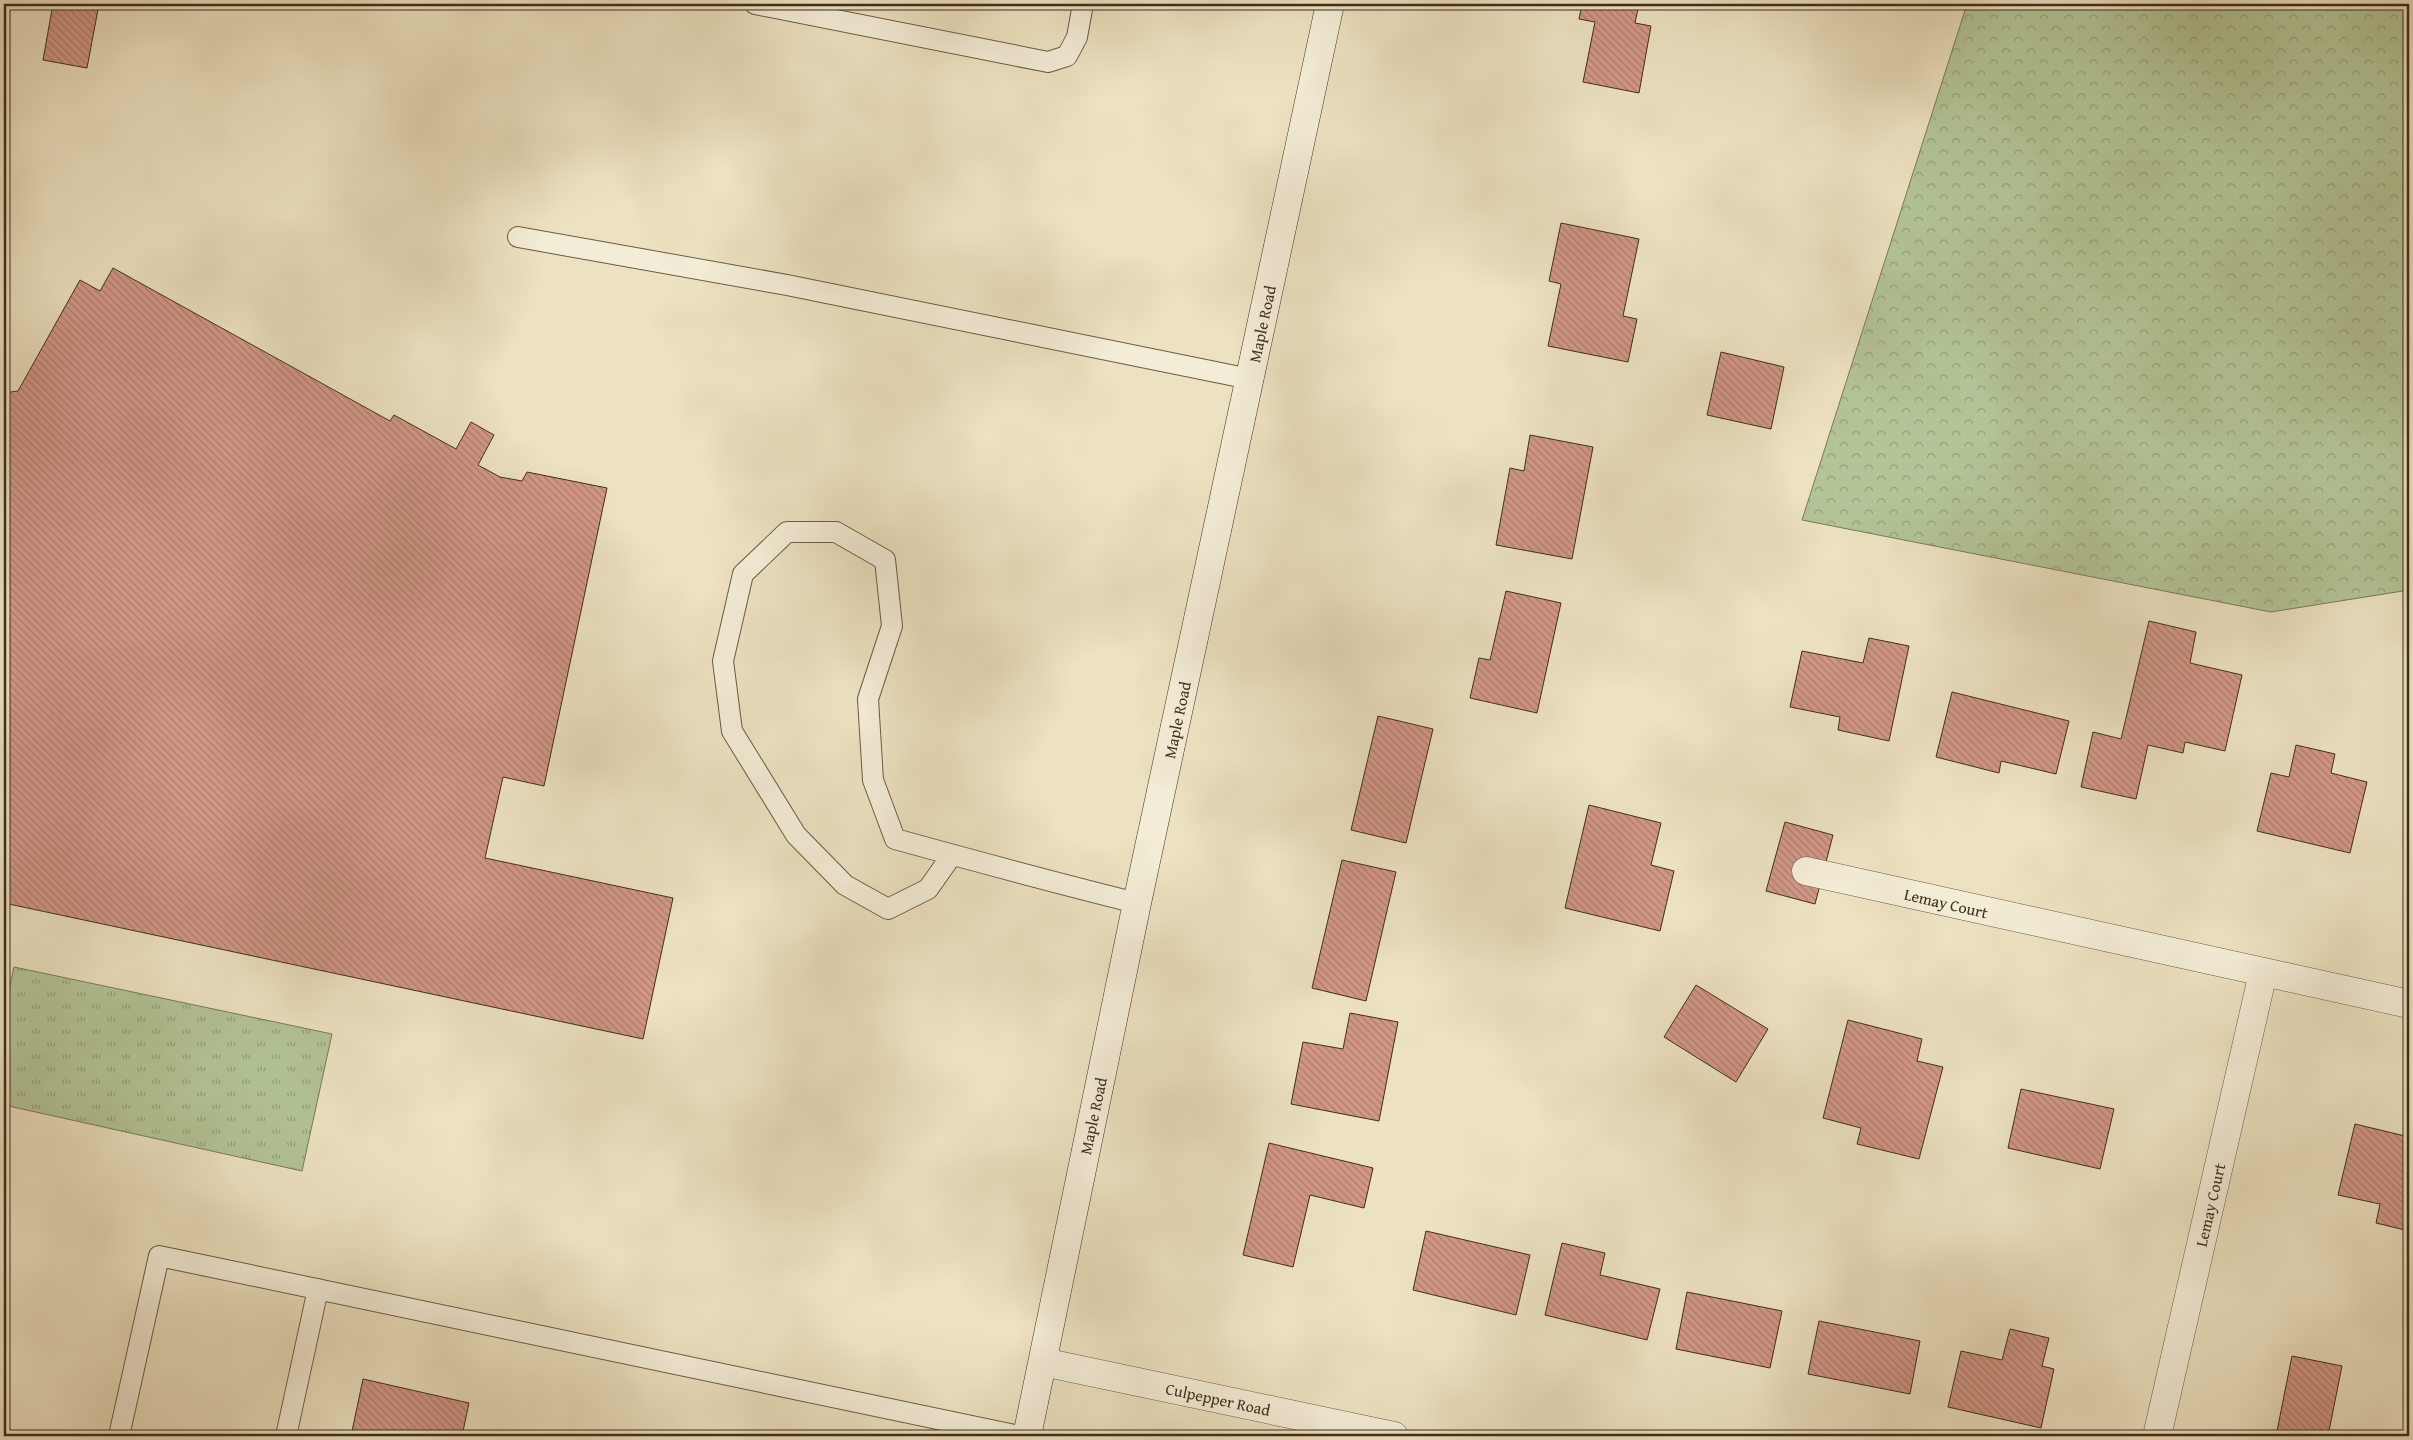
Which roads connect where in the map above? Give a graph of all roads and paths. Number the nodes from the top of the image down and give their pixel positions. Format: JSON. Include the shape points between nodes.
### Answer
{"nodes":[{"id":1,"x":755,"y":4,"type":"edge"},
{"id":2,"x":1083,"y":4,"type":"edge"},
{"id":3,"x":1330,"y":4,"type":"edge"},
{"id":4,"x":518,"y":237,"type":"dead end"},
{"id":5,"x":1250,"y":379,"type":"junction"},
{"id":6,"x":952,"y":854,"type":"junction"},
{"id":7,"x":1806,"y":871,"type":"dead end"},
{"id":8,"x":1137,"y":903,"type":"junction"},
{"id":9,"x":2263,"y":973,"type":"junction"},
{"id":10,"x":2409,"y":1004,"type":"edge"},
{"id":11,"x":318,"y":1289,"type":"junction"},
{"id":12,"x":1043,"y":1362,"type":"junction"},
{"id":13,"x":119,"y":1436,"type":"edge"},
{"id":14,"x":286,"y":1436,"type":"edge"},
{"id":15,"x":1019,"y":1436,"type":"edge"},
{"id":16,"x":1027,"y":1436,"type":"edge"},
{"id":17,"x":1394,"y":1436,"type":"edge"},
{"id":18,"x":2157,"y":1436,"type":"edge"}],
"edges":[{"from":1,"to":2,"type":"lane","via":[[1048,62],[1067,56],[1077,37]]},
{"from":3,"to":5,"type":"main road","name":"Maple Road"},
{"from":4,"to":5,"type":"lane","via":[[787,285]]},
{"from":5,"to":8,"type":"main road","name":"Maple Road"},
{"from":6,"to":6,"type":"lane","via":[[895,839],[873,780],[868,699],[892,626],[885,560],[836,532],[787,532],[743,574],[723,661],[732,731],[796,835],[845,885],[888,909],[928,889]]},
{"from":6,"to":8,"type":"lane"},
{"from":7,"to":9,"type":"main road","name":"Lemay Court"},
{"from":8,"to":12,"type":"main road","name":"Maple Road"},
{"from":9,"to":10,"type":"main road","name":"Lemay Court"},
{"from":9,"to":18,"type":"main road","name":"Lemay Court"},
{"from":11,"to":13,"type":"lane","via":[[159,1256]]},
{"from":11,"to":14,"type":"lane"},
{"from":11,"to":15,"type":"lane"},
{"from":12,"to":16,"type":"main road","name":"Maple Road"},
{"from":12,"to":17,"type":"main road","name":"Culpepper Road"}]}
